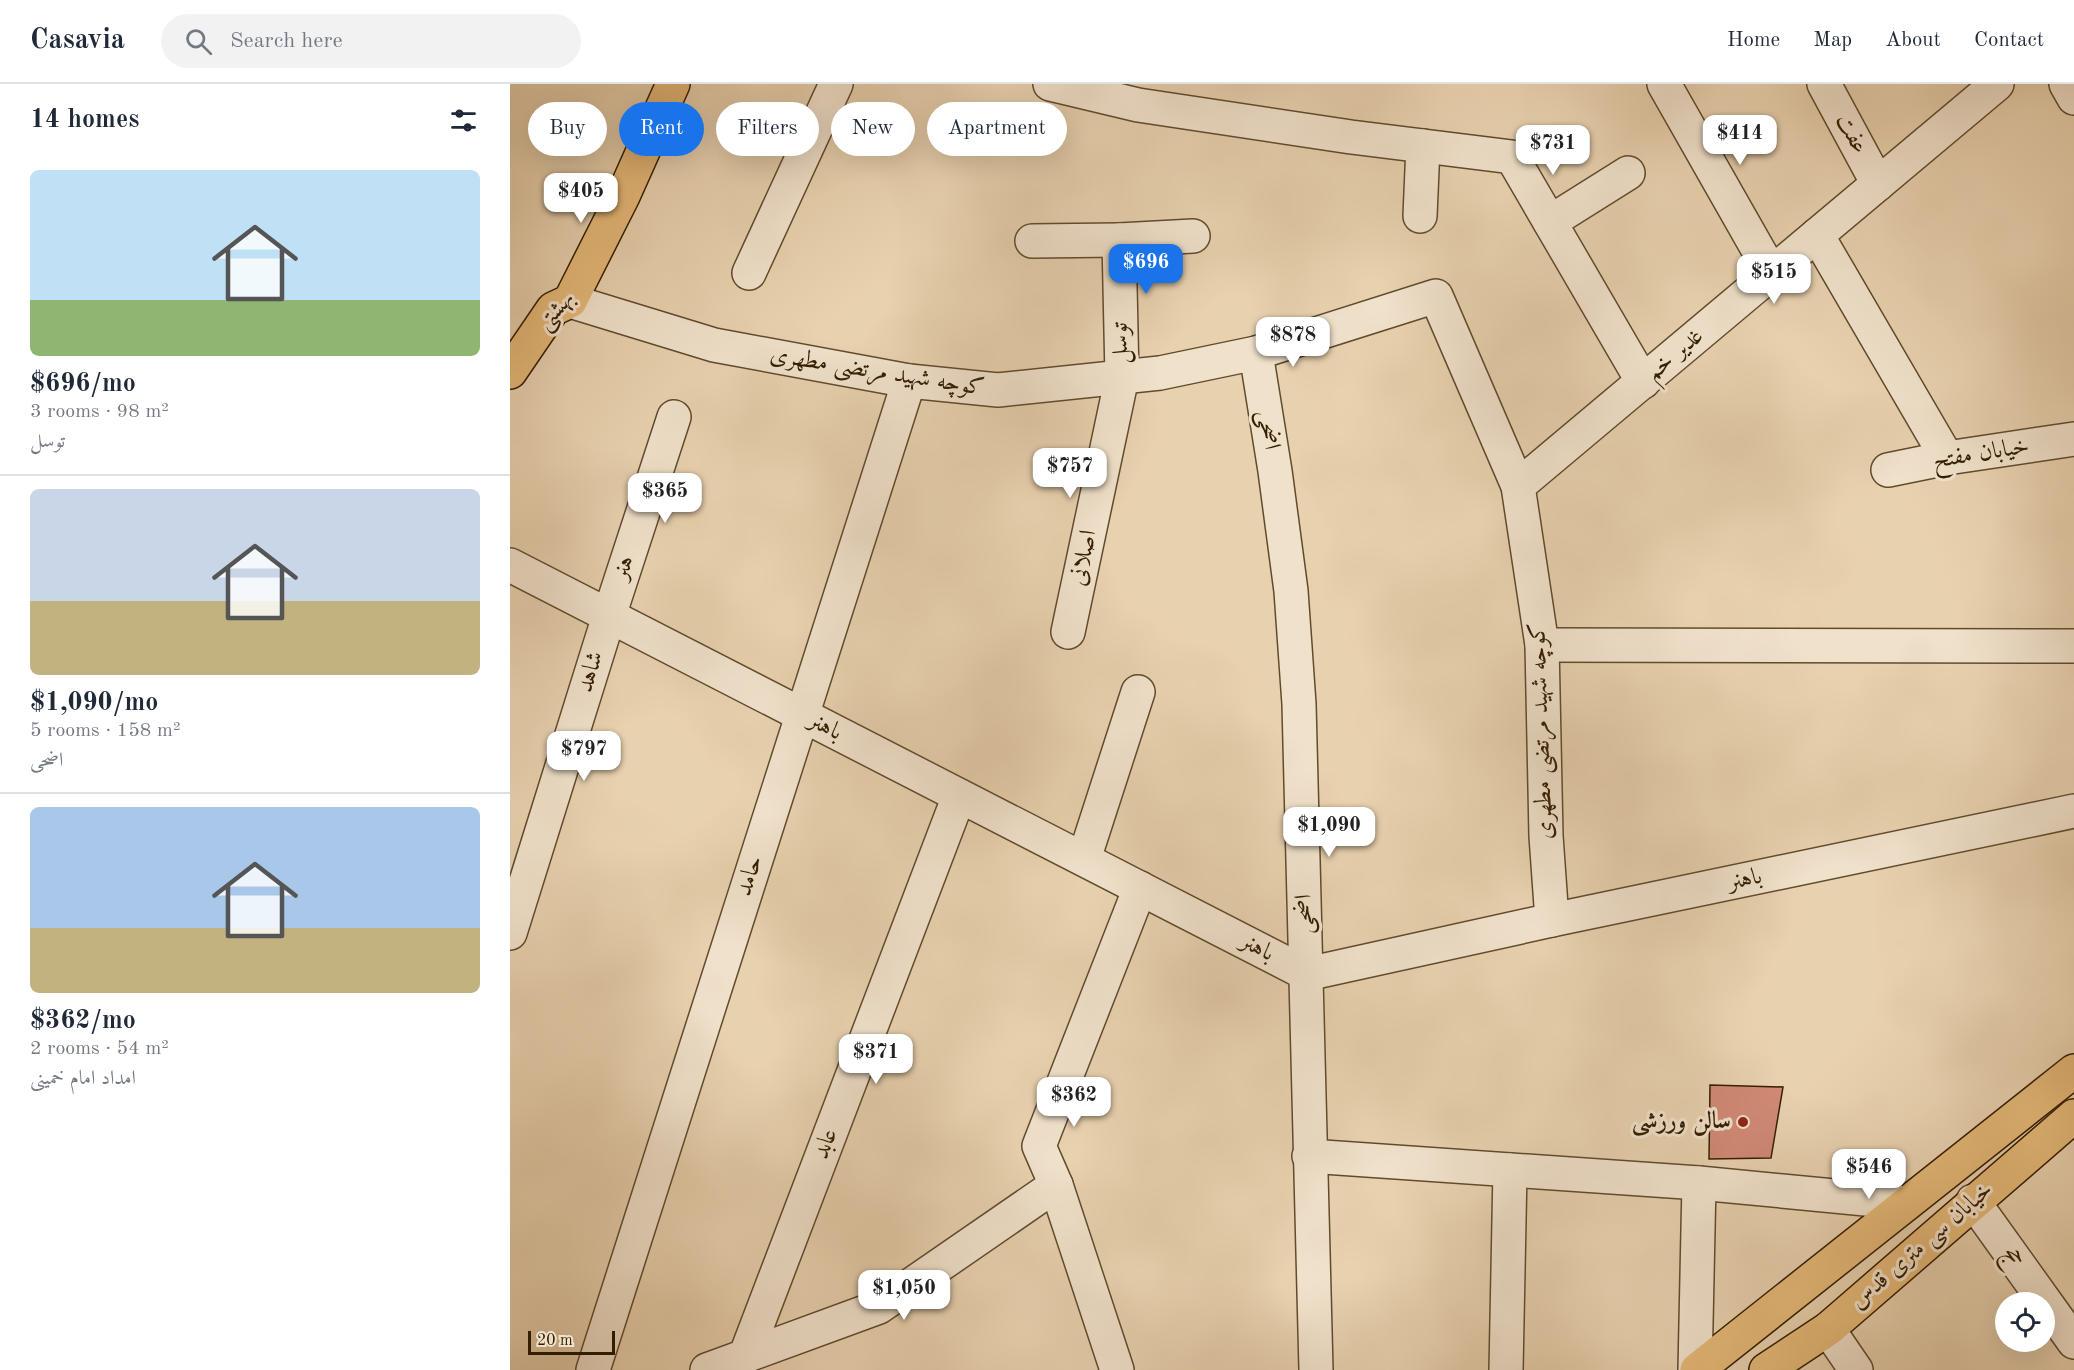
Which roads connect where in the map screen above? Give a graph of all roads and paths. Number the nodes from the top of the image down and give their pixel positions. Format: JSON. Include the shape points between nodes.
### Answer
{"nodes":[{"id":1,"x":673,"y":84,"type":"edge"},
{"id":2,"x":836,"y":84,"type":"edge"},
{"id":3,"x":1050,"y":84,"type":"edge"},
{"id":4,"x":1664,"y":84,"type":"edge"},
{"id":5,"x":1824,"y":84,"type":"edge"},
{"id":6,"x":1997,"y":84,"type":"edge"},
{"id":7,"x":2066,"y":84,"type":"edge"},
{"id":8,"x":1139,"y":94,"type":"edge"},
{"id":9,"x":2074,"y":98,"type":"edge"},
{"id":10,"x":1423,"y":146,"type":"junction"},
{"id":11,"x":1628,"y":173,"type":"dead end"},
{"id":12,"x":1878,"y":184,"type":"junction"},
{"id":13,"x":1420,"y":216,"type":"dead end"},
{"id":14,"x":1550,"y":222,"type":"junction"},
{"id":15,"x":1817,"y":235,"type":"junction"},
{"id":16,"x":1193,"y":236,"type":"dead end"},
{"id":17,"x":1119,"y":240,"type":"junction"},
{"id":18,"x":1032,"y":241,"type":"dead end"},
{"id":19,"x":749,"y":273,"type":"dead end"},
{"id":20,"x":1772,"y":274,"type":"junction"},
{"id":21,"x":570,"y":301,"type":"junction"},
{"id":22,"x":1256,"y":353,"type":"junction"},
{"id":23,"x":510,"y":372,"type":"edge"},
{"id":24,"x":1122,"y":377,"type":"junction"},
{"id":25,"x":909,"y":381,"type":"junction"},
{"id":26,"x":1643,"y":382,"type":"junction"},
{"id":27,"x":674,"y":417,"type":"dead end"},
{"id":28,"x":2074,"y":439,"type":"edge"},
{"id":29,"x":1947,"y":458,"type":"junction"},
{"id":30,"x":1888,"y":470,"type":"dead end"},
{"id":31,"x":1518,"y":486,"type":"junction"},
{"id":32,"x":510,"y":566,"type":"edge"},
{"id":33,"x":609,"y":616,"type":"junction"},
{"id":34,"x":1068,"y":632,"type":"dead end"},
{"id":35,"x":1542,"y":645,"type":"junction"},
{"id":36,"x":2074,"y":646,"type":"edge"},
{"id":37,"x":1138,"y":692,"type":"dead end"},
{"id":38,"x":801,"y":715,"type":"junction"},
{"id":39,"x":959,"y":796,"type":"junction"},
{"id":40,"x":2074,"y":811,"type":"edge"},
{"id":41,"x":1084,"y":859,"type":"junction"},
{"id":42,"x":1140,"y":888,"type":"junction"},
{"id":43,"x":1552,"y":920,"type":"junction"},
{"id":44,"x":510,"y":933,"type":"edge"},
{"id":45,"x":1307,"y":974,"type":"junction"},
{"id":46,"x":2074,"y":1071,"type":"edge"},
{"id":47,"x":2074,"y":1116,"type":"edge"},
{"id":48,"x":1310,"y":1156,"type":"junction"},
{"id":49,"x":1510,"y":1170,"type":"junction"},
{"id":50,"x":1699,"y":1183,"type":"junction"},
{"id":51,"x":1056,"y":1185,"type":"junction"},
{"id":52,"x":1973,"y":1201,"type":"junction"},
{"id":53,"x":1907,"y":1203,"type":"junction"},
{"id":54,"x":1828,"y":1329,"type":"junction"},
{"id":55,"x":2074,"y":1342,"type":"edge"},
{"id":56,"x":745,"y":1357,"type":"junction"},
{"id":57,"x":593,"y":1370,"type":"edge"},
{"id":58,"x":707,"y":1370,"type":"edge"},
{"id":59,"x":1118,"y":1370,"type":"edge"},
{"id":60,"x":1316,"y":1370,"type":"edge"},
{"id":61,"x":1506,"y":1370,"type":"edge"},
{"id":62,"x":1696,"y":1370,"type":"edge"},
{"id":63,"x":1766,"y":1370,"type":"edge"},
{"id":64,"x":1856,"y":1370,"type":"edge"}],
"edges":[{"from":1,"to":21,"type":"main road","name":"بهشتی"},
{"from":2,"to":19,"type":"street"},
{"from":3,"to":8,"type":"street"},
{"from":4,"to":20,"type":"street"},
{"from":5,"to":12,"type":"street","name":"عفت"},
{"from":6,"to":12,"type":"street","name":"غدیر خم"},
{"from":7,"to":9,"type":"street"},
{"from":8,"to":10,"type":"street","via":[[1351,137]]},
{"from":10,"to":13,"type":"street"},
{"from":10,"to":14,"type":"street","via":[[1512,157]]},
{"from":11,"to":14,"type":"street"},
{"from":12,"to":15,"type":"street","name":"غدیر خم"},
{"from":14,"to":26,"type":"street"},
{"from":15,"to":20,"type":"street","name":"غدیر خم"},
{"from":15,"to":29,"type":"street"},
{"from":16,"to":17,"type":"street"},
{"from":17,"to":18,"type":"street"},
{"from":17,"to":24,"type":"street","name":"توسل"},
{"from":20,"to":26,"type":"street","name":"غدیر خم"},
{"from":21,"to":23,"type":"main road","name":"بهشتی","via":[[553,309]]},
{"from":21,"to":25,"type":"street","name":"کوچه شهید مرتضی مطهری","via":[[714,345]]},
{"from":22,"to":24,"type":"street","name":"کوچه شهید مرتضی مطهری"},
{"from":22,"to":31,"type":"street","name":"کوچه شهید مرتضی مطهری","via":[[1436,296]]},
{"from":22,"to":45,"type":"street","name":"اضحی","via":[[1292,591]]},
{"from":24,"to":25,"type":"street","name":"کوچه شهید مرتضی مطهری","via":[[998,390]]},
{"from":24,"to":34,"type":"street","name":"اصلانی"},
{"from":25,"to":38,"type":"street","name":"حامد"},
{"from":26,"to":31,"type":"street","name":"غدیر خم"},
{"from":27,"to":33,"type":"street","name":"هنر"},
{"from":28,"to":29,"type":"street","name":"خیابان مفتح"},
{"from":29,"to":30,"type":"street","name":"خیابان مفتح"},
{"from":31,"to":35,"type":"street","name":"کوچه شهید مرتضی مطهری"},
{"from":32,"to":33,"type":"street","name":"باهنر"},
{"from":33,"to":38,"type":"street","name":"باهنر"},
{"from":33,"to":44,"type":"street","name":"شاهد"},
{"from":35,"to":36,"type":"street"},
{"from":35,"to":43,"type":"street","name":"کوچه شهید مرتضی مطهری"},
{"from":37,"to":41,"type":"street"},
{"from":38,"to":39,"type":"street","name":"باهنر"},
{"from":38,"to":57,"type":"street","name":"حامد"},
{"from":39,"to":41,"type":"street","name":"باهنر"},
{"from":39,"to":56,"type":"street","name":"عابد"},
{"from":40,"to":43,"type":"street","name":"باهنر"},
{"from":41,"to":42,"type":"street","name":"باهنر"},
{"from":42,"to":45,"type":"street","name":"باهنر"},
{"from":42,"to":51,"type":"street","via":[[1039,1146]]},
{"from":43,"to":45,"type":"street","name":"باهنر"},
{"from":45,"to":48,"type":"street","name":"اضحی"},
{"from":46,"to":53,"type":"main road","name":"خیابان سی متری قدس"},
{"from":47,"to":52,"type":"main road","name":"خیابان سی متری قدس"},
{"from":48,"to":49,"type":"street"},
{"from":48,"to":60,"type":"street","name":"اضحی"},
{"from":49,"to":50,"type":"street"},
{"from":49,"to":61,"type":"street"},
{"from":50,"to":53,"type":"street"},
{"from":50,"to":62,"type":"street"},
{"from":51,"to":56,"type":"street","via":[[879,1307]]},
{"from":51,"to":59,"type":"street"},
{"from":52,"to":54,"type":"main road","name":"خیابان سی متری قدس"},
{"from":52,"to":55,"type":"street","name":"حج"},
{"from":53,"to":62,"type":"main road","name":"خیابان سی متری قدس"},
{"from":54,"to":63,"type":"main road","name":"خیابان سی متری قدس"},
{"from":54,"to":64,"type":"street"},
{"from":56,"to":58,"type":"street"}]}
